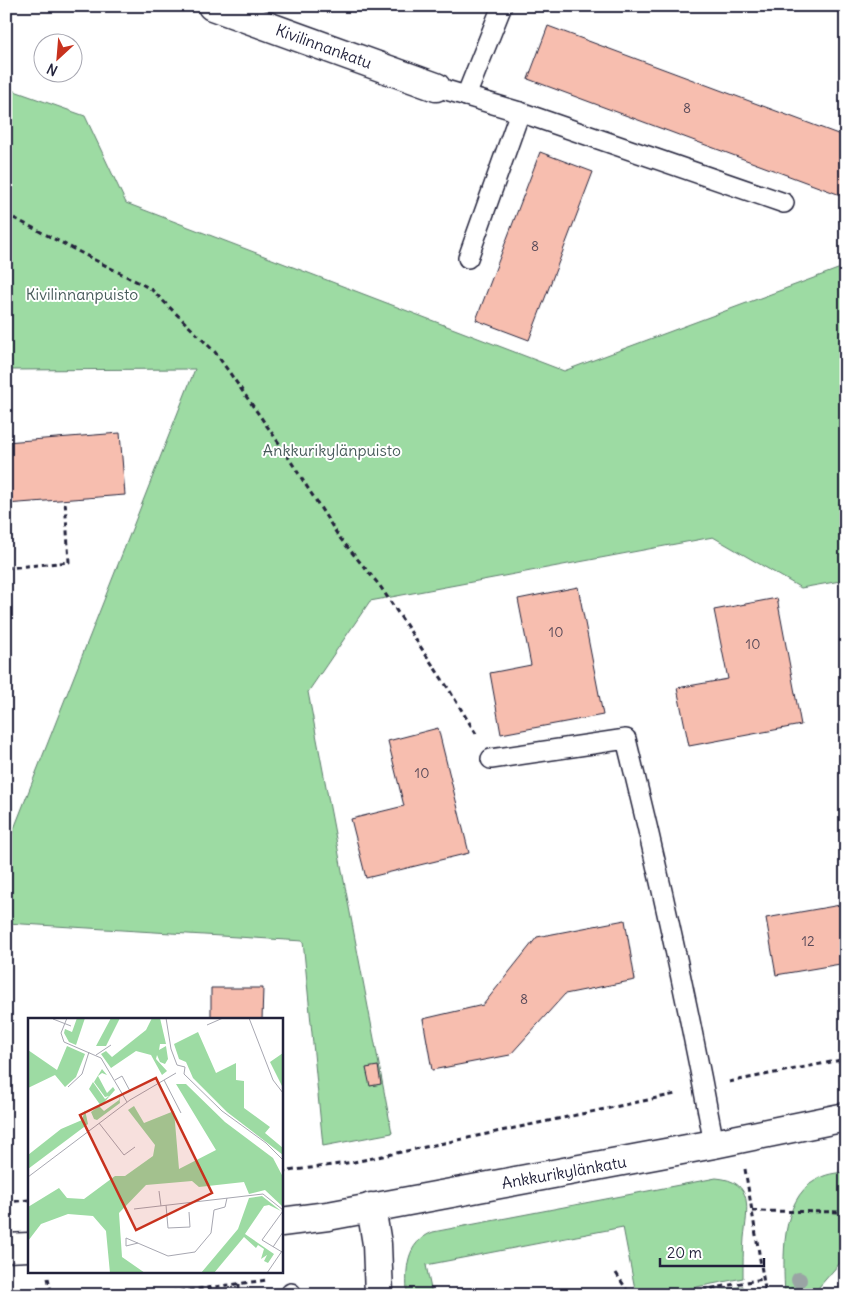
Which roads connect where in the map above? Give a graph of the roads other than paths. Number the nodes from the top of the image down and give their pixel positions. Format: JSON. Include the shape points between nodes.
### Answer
{"nodes":[{"id":1,"x":212,"y":6,"type":"edge"},
{"id":2,"x":502,"y":6,"type":"edge"},
{"id":3,"x":436,"y":87,"type":"joint"},
{"id":4,"x":466,"y":96,"type":"junction"},
{"id":5,"x":520,"y":112,"type":"junction"},
{"id":6,"x":784,"y":203,"type":"dead end"},
{"id":7,"x":468,"y":258,"type":"dead end"},
{"id":8,"x":491,"y":758,"type":"road end"},
{"id":9,"x":846,"y":1117,"type":"edge"},
{"id":10,"x":727,"y":1141,"type":"junction"},
{"id":11,"x":371,"y":1207,"type":"junction"},
{"id":12,"x":282,"y":1222,"type":"edge"},
{"id":13,"x":28,"y":1247,"type":"edge"},
{"id":14,"x":6,"y":1248,"type":"edge"},
{"id":15,"x":379,"y":1295,"type":"edge"}],
"edges":[{"from":1,"to":3,"type":"street","name":"Kivilinnankatu"},
{"from":2,"to":4,"type":"lane"},
{"from":3,"to":4,"type":"lane"},
{"from":4,"to":5,"type":"lane"},
{"from":5,"to":6,"type":"lane"},
{"from":5,"to":7,"type":"lane"},
{"from":8,"to":10,"type":"lane","via":[[626,739],[704,1088]]},
{"from":9,"to":10,"type":"street","name":"Ankkurikylänkatu"},
{"from":10,"to":11,"type":"street","name":"Ankkurikylänkatu"},
{"from":11,"to":12,"type":"street","name":"Ankkurikylänkatu"},
{"from":11,"to":15,"type":"street"},
{"from":13,"to":14,"type":"street"}]}
